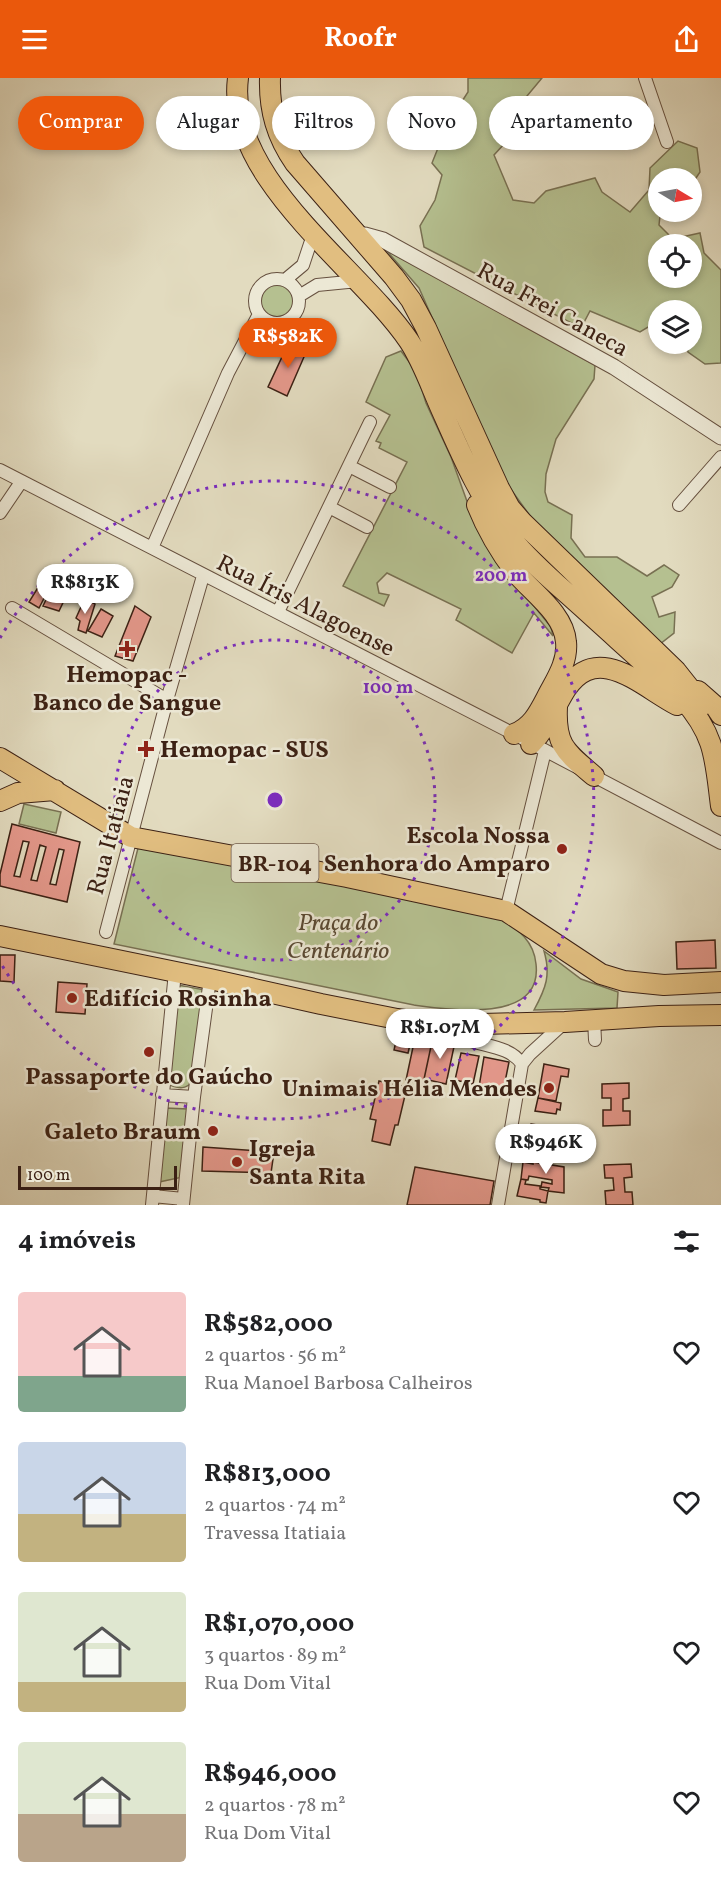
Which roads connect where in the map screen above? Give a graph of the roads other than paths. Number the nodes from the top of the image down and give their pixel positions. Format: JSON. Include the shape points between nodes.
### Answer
{"nodes":[{"id":1,"x":238,"y":78,"type":"edge"},
{"id":2,"x":270,"y":78,"type":"edge"},
{"id":3,"x":645,"y":78,"type":"edge"},
{"id":4,"x":668,"y":142,"type":"dead end"},
{"id":5,"x":286,"y":200,"type":"junction"},
{"id":6,"x":313,"y":235,"type":"junction"},
{"id":7,"x":357,"y":235,"type":"junction"},
{"id":8,"x":285,"y":280,"type":"junction"},
{"id":9,"x":358,"y":281,"type":"junction"},
{"id":10,"x":299,"y":296,"type":"junction"},
{"id":11,"x":259,"y":314,"type":"junction"},
{"id":12,"x":370,"y":422,"type":"dead end"},
{"id":13,"x":721,"y":437,"type":"edge"},
{"id":14,"x":461,"y":451,"type":"junction"},
{"id":15,"x":721,"y":458,"type":"edge"},
{"id":16,"x":349,"y":466,"type":"junction"},
{"id":17,"x":0,"y":470,"type":"edge"},
{"id":18,"x":21,"y":482,"type":"junction"},
{"id":19,"x":390,"y":488,"type":"dead end"},
{"id":20,"x":679,"y":505,"type":"dead end"},
{"id":21,"x":329,"y":507,"type":"junction"},
{"id":22,"x":0,"y":513,"type":"edge"},
{"id":23,"x":367,"y":527,"type":"dead end"},
{"id":24,"x":152,"y":548,"type":"junction"},
{"id":25,"x":203,"y":576,"type":"junction"},
{"id":26,"x":12,"y":608,"type":"dead end"},
{"id":27,"x":278,"y":612,"type":"junction"},
{"id":28,"x":676,"y":671,"type":"junction"},
{"id":29,"x":167,"y":700,"type":"junction"},
{"id":30,"x":557,"y":707,"type":"junction"},
{"id":31,"x":721,"y":715,"type":"edge"},
{"id":32,"x":698,"y":716,"type":"junction"},
{"id":33,"x":514,"y":734,"type":"junction"},
{"id":34,"x":721,"y":736,"type":"edge"},
{"id":35,"x":538,"y":747,"type":"junction"},
{"id":36,"x":0,"y":758,"type":"edge"},
{"id":37,"x":594,"y":776,"type":"junction"},
{"id":38,"x":55,"y":790,"type":"junction"},
{"id":39,"x":4,"y":797,"type":"edge"},
{"id":40,"x":721,"y":806,"type":"edge"},
{"id":41,"x":131,"y":837,"type":"junction"},
{"id":42,"x":721,"y":843,"type":"edge"},
{"id":43,"x":506,"y":911,"type":"junction"},
{"id":44,"x":106,"y":932,"type":"dead end"},
{"id":45,"x":2,"y":934,"type":"edge"},
{"id":46,"x":175,"y":972,"type":"junction"},
{"id":47,"x":210,"y":979,"type":"junction"},
{"id":48,"x":721,"y":982,"type":"edge"},
{"id":49,"x":721,"y":1015,"type":"edge"},
{"id":50,"x":594,"y":1020,"type":"junction"},
{"id":51,"x":565,"y":1022,"type":"junction"},
{"id":52,"x":444,"y":1024,"type":"junction"},
{"id":53,"x":595,"y":1040,"type":"dead end"},
{"id":54,"x":522,"y":1064,"type":"junction"},
{"id":55,"x":162,"y":1095,"type":"junction"},
{"id":56,"x":194,"y":1097,"type":"junction"},
{"id":57,"x":152,"y":1201,"type":"edge"},
{"id":58,"x":183,"y":1202,"type":"edge"},
{"id":59,"x":498,"y":1205,"type":"edge"}],
"edges":[{"from":1,"to":5,"type":"main road","via":[[240,117],[253,152]]},
{"from":2,"to":7,"type":"main road","via":[[271,109],[283,146]]},
{"from":3,"to":4,"type":"street"},
{"from":5,"to":6,"type":"main road"},
{"from":5,"to":7,"type":"main road","via":[[323,234]]},
{"from":6,"to":8,"type":"street","via":[[303,265]]},
{"from":6,"to":9,"type":"main road"},
{"from":7,"to":13,"type":"street","name":"Rua Frei Caneca","via":[[382,240],[614,367]]},
{"from":7,"to":28,"type":"main road","via":[[411,300],[510,508]]},
{"from":8,"to":10,"type":"street"},
{"from":8,"to":11,"type":"street","via":[[271,279],[259,287],[255,301]]},
{"from":9,"to":10,"type":"street","via":[[317,285]]},
{"from":9,"to":14,"type":"main road","via":[[409,341]]},
{"from":10,"to":11,"type":"street","via":[[297,310],[287,321],[267,321]]},
{"from":11,"to":24,"type":"street","via":[[228,373]]},
{"from":12,"to":16,"type":"street"},
{"from":14,"to":32,"type":"main road","via":[[494,517],[512,540]]},
{"from":14,"to":33,"type":"main road","via":[[469,487],[488,532],[565,632],[566,657],[558,675],[538,714]]},
{"from":15,"to":20,"type":"street"},
{"from":16,"to":19,"type":"street"},
{"from":16,"to":21,"type":"street"},
{"from":17,"to":18,"type":"street","name":"Rua Íris Alagoense"},
{"from":18,"to":22,"type":"street"},
{"from":18,"to":24,"type":"street","name":"Rua Íris Alagoense"},
{"from":21,"to":23,"type":"street"},
{"from":21,"to":27,"type":"street"},
{"from":24,"to":25,"type":"street","name":"Rua Íris Alagoense"},
{"from":25,"to":27,"type":"street","name":"Rua Íris Alagoense"},
{"from":25,"to":29,"type":"street","name":"Rua Itatiaia"},
{"from":26,"to":29,"type":"street"},
{"from":27,"to":33,"type":"street","name":"Rua Íris Alagoense"},
{"from":28,"to":31,"type":"main road"},
{"from":28,"to":34,"type":"main road","via":[[713,718]]},
{"from":29,"to":41,"type":"street","name":"Rua Itatiaia"},
{"from":30,"to":32,"type":"main road","via":[[578,675],[599,668],[620,671]]},
{"from":30,"to":35,"type":"main road"},
{"from":30,"to":37,"type":"main road","via":[[560,741],[571,757]]},
{"from":32,"to":40,"type":"main road","via":[[710,739]]},
{"from":33,"to":35,"type":"street","name":"Rua Íris Alagoense"},
{"from":35,"to":37,"type":"street","name":"Rua Íris Alagoense"},
{"from":35,"to":43,"type":"street"},
{"from":36,"to":38,"type":"main road","number":"BR-104"},
{"from":37,"to":42,"type":"street","name":"Rua Íris Alagoense"},
{"from":38,"to":39,"type":"main road"},
{"from":38,"to":41,"type":"main road","number":"BR-104"},
{"from":41,"to":43,"type":"main road","number":"BR-104"},
{"from":41,"to":44,"type":"street","name":"Rua Itatiaia"},
{"from":43,"to":48,"type":"main road","number":"BR-104","via":[[601,974],[664,985]]},
{"from":45,"to":46,"type":"main road"},
{"from":46,"to":47,"type":"main road"},
{"from":46,"to":55,"type":"street"},
{"from":47,"to":52,"type":"main road","via":[[397,1019]]},
{"from":47,"to":56,"type":"street"},
{"from":49,"to":50,"type":"main road"},
{"from":50,"to":51,"type":"main road"},
{"from":50,"to":53,"type":"street"},
{"from":51,"to":52,"type":"main road"},
{"from":51,"to":54,"type":"street"},
{"from":52,"to":54,"type":"street","via":[[453,1034],[506,1051]]},
{"from":54,"to":59,"type":"street"},
{"from":55,"to":56,"type":"street"},
{"from":55,"to":57,"type":"street"},
{"from":56,"to":58,"type":"street"},
{"from":57,"to":58,"type":"street"}]}
